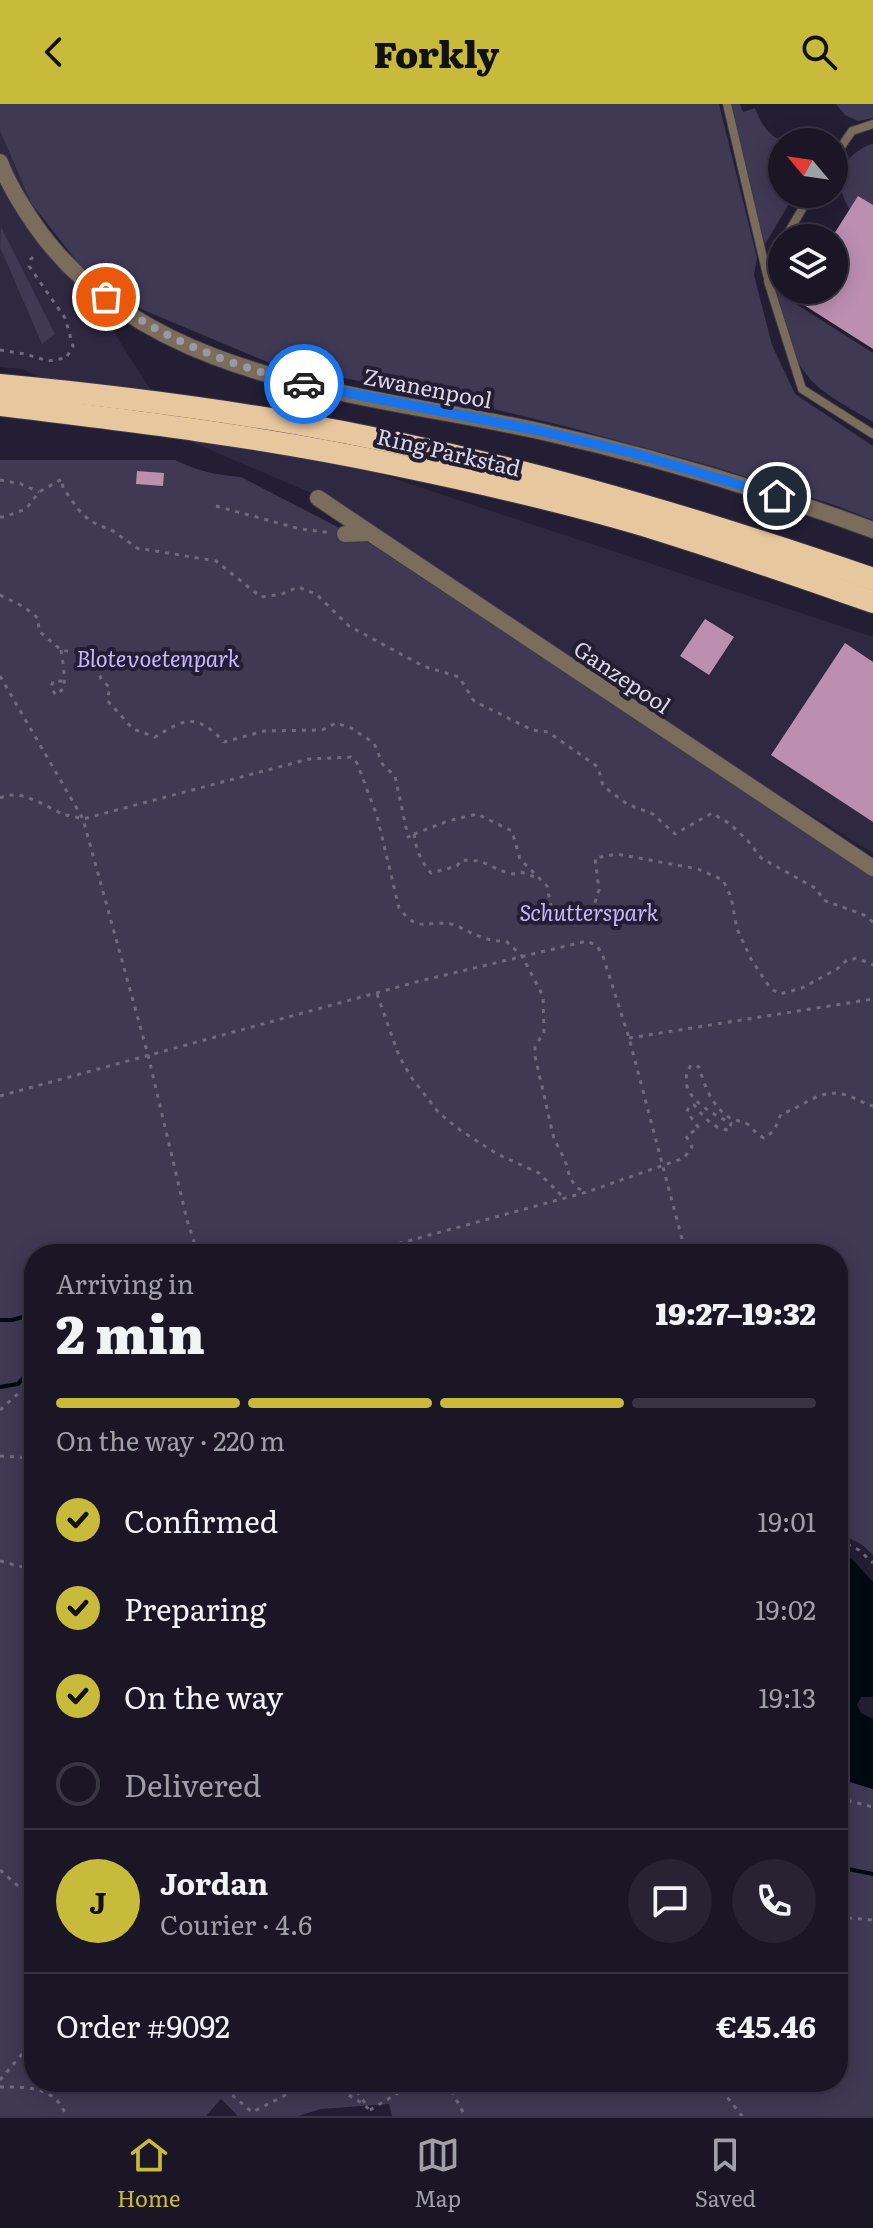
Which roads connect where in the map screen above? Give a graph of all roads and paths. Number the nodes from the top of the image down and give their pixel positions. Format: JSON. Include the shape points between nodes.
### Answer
{"nodes":[{"id":1,"x":727,"y":104,"type":"edge"},
{"id":2,"x":873,"y":124,"type":"edge"},
{"id":3,"x":848,"y":137,"type":"edge"},
{"id":4,"x":0,"y":162,"type":"edge"},
{"id":5,"x":37,"y":253,"type":"dead end"},
{"id":6,"x":768,"y":281,"type":"edge"},
{"id":7,"x":775,"y":304,"type":"edge"},
{"id":8,"x":0,"y":350,"type":"edge"},
{"id":9,"x":0,"y":385,"type":"edge"},
{"id":10,"x":0,"y":405,"type":"edge"},
{"id":11,"x":873,"y":434,"type":"edge"},
{"id":12,"x":0,"y":480,"type":"edge"},
{"id":13,"x":39,"y":492,"type":"junction"},
{"id":14,"x":318,"y":498,"type":"dead end"},
{"id":15,"x":216,"y":506,"type":"dead end"},
{"id":16,"x":0,"y":517,"type":"edge"},
{"id":17,"x":873,"y":530,"type":"edge"},
{"id":18,"x":370,"y":533,"type":"junction"},
{"id":19,"x":345,"y":534,"type":"joint"},
{"id":20,"x":873,"y":579,"type":"edge"},
{"id":21,"x":0,"y":595,"type":"edge"},
{"id":22,"x":873,"y":602,"type":"edge"},
{"id":23,"x":61,"y":650,"type":"junction"},
{"id":24,"x":0,"y":676,"type":"edge"},
{"id":25,"x":64,"y":681,"type":"dead end"},
{"id":26,"x":0,"y":798,"type":"edge"},
{"id":27,"x":83,"y":819,"type":"junction"},
{"id":28,"x":414,"y":834,"type":"junction"},
{"id":29,"x":873,"y":868,"type":"edge"},
{"id":30,"x":540,"y":879,"type":"junction"},
{"id":31,"x":873,"y":922,"type":"edge"},
{"id":32,"x":522,"y":956,"type":"junction"},
{"id":33,"x":873,"y":965,"type":"edge"},
{"id":34,"x":377,"y":993,"type":"junction"},
{"id":35,"x":873,"y":999,"type":"edge"},
{"id":36,"x":629,"y":1038,"type":"junction"},
{"id":37,"x":148,"y":1055,"type":"junction"},
{"id":38,"x":0,"y":1096,"type":"edge"},
{"id":39,"x":873,"y":1106,"type":"edge"},
{"id":40,"x":662,"y":1166,"type":"junction"},
{"id":41,"x":587,"y":1192,"type":"junction"},
{"id":42,"x":564,"y":1198,"type":"junction"},
{"id":43,"x":195,"y":1244,"type":"edge"},
{"id":44,"x":396,"y":1244,"type":"edge"},
{"id":45,"x":683,"y":1244,"type":"edge"},
{"id":46,"x":24,"y":1388,"type":"edge"},
{"id":47,"x":0,"y":1410,"type":"edge"},
{"id":48,"x":0,"y":1456,"type":"edge"},
{"id":49,"x":24,"y":1457,"type":"edge"},
{"id":50,"x":848,"y":1545,"type":"edge"},
{"id":51,"x":0,"y":1561,"type":"edge"},
{"id":52,"x":873,"y":1563,"type":"edge"},
{"id":53,"x":24,"y":1567,"type":"edge"},
{"id":54,"x":848,"y":1801,"type":"edge"},
{"id":55,"x":873,"y":1807,"type":"edge"},
{"id":56,"x":0,"y":1870,"type":"edge"},
{"id":57,"x":24,"y":1891,"type":"edge"},
{"id":58,"x":848,"y":1918,"type":"edge"},
{"id":59,"x":873,"y":1920,"type":"edge"},
{"id":60,"x":24,"y":2052,"type":"edge"},
{"id":61,"x":0,"y":2080,"type":"edge"},
{"id":62,"x":0,"y":2087,"type":"edge"},
{"id":63,"x":24,"y":2087,"type":"edge"},
{"id":64,"x":45,"y":2092,"type":"edge"},
{"id":65,"x":229,"y":2092,"type":"edge"},
{"id":66,"x":294,"y":2092,"type":"edge"},
{"id":67,"x":342,"y":2092,"type":"edge"},
{"id":68,"x":357,"y":2092,"type":"edge"},
{"id":69,"x":400,"y":2092,"type":"edge"},
{"id":70,"x":452,"y":2092,"type":"edge"},
{"id":71,"x":723,"y":2092,"type":"edge"},
{"id":72,"x":370,"y":2110,"type":"junction"},
{"id":73,"x":66,"y":2116,"type":"edge"},
{"id":74,"x":374,"y":2116,"type":"edge"},
{"id":75,"x":465,"y":2116,"type":"edge"},
{"id":76,"x":742,"y":2116,"type":"edge"}],
"edges":[{"from":1,"to":6,"type":"lane"},
{"from":2,"to":3,"type":"lane"},
{"from":4,"to":17,"type":"street","name":"Zwanenpool","via":[[28,215],[61,258],[121,308],[181,342],[315,387],[633,453]]},
{"from":5,"to":8,"type":"path","via":[[29,266],[65,318],[73,346],[66,358],[48,361]]},
{"from":7,"to":11,"type":"lane","via":[[802,389]]},
{"from":9,"to":20,"type":"highway","name":"Ring Parkstad","via":[[289,422],[433,452],[636,503]]},
{"from":10,"to":22,"type":"highway","name":"Ring Parkstad","via":[[199,429],[425,471],[641,525]]},
{"from":12,"to":13,"type":"path"},
{"from":13,"to":16,"type":"path","via":[[26,509]]},
{"from":13,"to":31,"type":"path","via":[[62,479],[63,488],[90,521],[137,548],[216,561],[261,597],[298,587],[316,594],[349,626],[423,666],[459,677],[474,701],[532,730],[548,732],[598,767],[603,786],[653,814],[675,834],[712,813],[730,824],[761,858],[817,889],[823,900]]},
{"from":14,"to":18,"type":"street","name":"Ganzepool"},
{"from":15,"to":19,"type":"path","via":[[300,529]]},
{"from":18,"to":19,"type":"street"},
{"from":18,"to":29,"type":"street","name":"Ganzepool"},
{"from":21,"to":23,"type":"path","via":[[38,618],[39,631]]},
{"from":23,"to":25,"type":"path"},
{"from":23,"to":28,"type":"path","via":[[93,656],[110,688],[107,700],[133,729],[155,737],[189,720],[207,725],[224,742],[264,731],[322,730],[336,723],[351,728],[374,743],[383,765],[395,776],[408,837]]},
{"from":24,"to":27,"type":"path"},
{"from":26,"to":27,"type":"path","via":[[11,795],[42,802]]},
{"from":27,"to":32,"type":"path","via":[[309,759],[351,757],[377,816],[399,908],[407,918],[423,926],[453,924],[481,938],[506,941]]},
{"from":27,"to":37,"type":"path"},
{"from":28,"to":30,"type":"path","via":[[422,863],[431,873],[461,860],[480,861]]},
{"from":28,"to":30,"type":"path","via":[[477,814],[512,831],[520,859]]},
{"from":30,"to":33,"type":"path","via":[[547,886],[552,912],[569,917],[592,912],[599,890],[595,858],[617,854],[698,869],[723,880],[751,959],[780,994],[802,988],[847,960]]},
{"from":32,"to":34,"type":"path"},
{"from":32,"to":36,"type":"path","via":[[581,941],[596,945]]},
{"from":32,"to":41,"type":"path","via":[[543,996],[544,1033],[535,1056],[554,1139],[570,1178]]},
{"from":34,"to":37,"type":"path"},
{"from":34,"to":42,"type":"path","via":[[399,1056],[439,1113],[497,1154],[539,1173]]},
{"from":35,"to":36,"type":"path"},
{"from":36,"to":40,"type":"path"},
{"from":37,"to":38,"type":"path"},
{"from":37,"to":43,"type":"path"},
{"from":39,"to":40,"type":"path","via":[[842,1094],[812,1097],[781,1114],[774,1131],[764,1138],[724,1113],[704,1087],[699,1067],[691,1065],[684,1080],[687,1090],[731,1123],[730,1130],[722,1130],[689,1106],[687,1112],[699,1128],[686,1136],[692,1147],[684,1158]]},
{"from":40,"to":41,"type":"path"},
{"from":40,"to":45,"type":"path"},
{"from":41,"to":42,"type":"path"},
{"from":42,"to":44,"type":"path"},
{"from":46,"to":47,"type":"path"},
{"from":48,"to":49,"type":"path"},
{"from":50,"to":52,"type":"path"},
{"from":51,"to":53,"type":"path"},
{"from":54,"to":55,"type":"path"},
{"from":56,"to":57,"type":"path"},
{"from":58,"to":59,"type":"path"},
{"from":60,"to":61,"type":"path"},
{"from":62,"to":63,"type":"path"},
{"from":64,"to":73,"type":"path"},
{"from":65,"to":66,"type":"path","via":[[252,2112]]},
{"from":67,"to":72,"type":"path"},
{"from":68,"to":72,"type":"path"},
{"from":69,"to":72,"type":"path"},
{"from":70,"to":75,"type":"path"},
{"from":71,"to":76,"type":"path"},
{"from":72,"to":74,"type":"path"}]}
